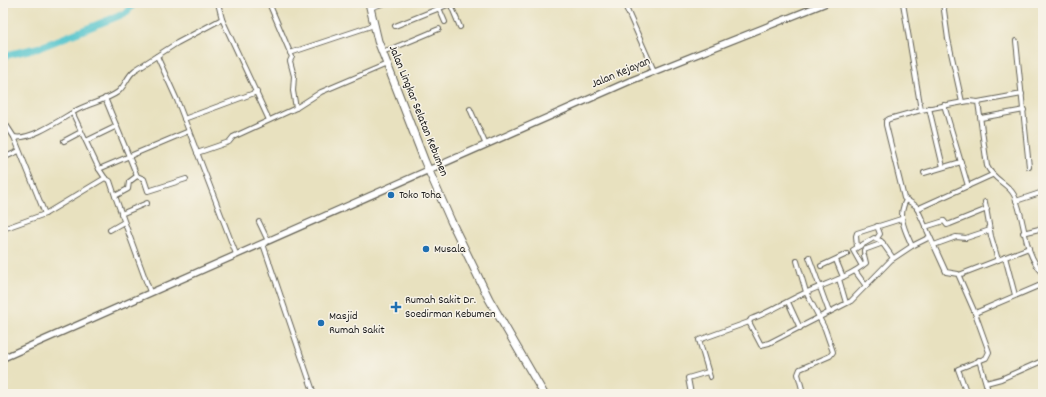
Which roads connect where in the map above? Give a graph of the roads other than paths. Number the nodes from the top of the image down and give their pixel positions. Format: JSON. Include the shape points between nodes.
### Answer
{"nodes":[{"id":1,"x":218,"y":3,"type":"edge"},
{"id":2,"x":269,"y":3,"type":"edge"},
{"id":3,"x":385,"y":3,"type":"edge"},
{"id":4,"x":450,"y":3,"type":"edge"},
{"id":5,"x":624,"y":3,"type":"edge"},
{"id":6,"x":826,"y":3,"type":"edge"},
{"id":7,"x":903,"y":3,"type":"edge"},
{"id":8,"x":943,"y":3,"type":"edge"},
{"id":9,"x":370,"y":5,"type":"edge"},
{"id":10,"x":439,"y":8,"type":"junction"},
{"id":11,"x":222,"y":19,"type":"junction"},
{"id":12,"x":444,"y":22,"type":"dead end"},
{"id":13,"x":374,"y":25,"type":"junction"},
{"id":14,"x":394,"y":26,"type":"dead end"},
{"id":15,"x":460,"y":27,"type":"dead end"},
{"id":16,"x":439,"y":29,"type":"dead end"},
{"id":17,"x":1016,"y":41,"type":"dead end"},
{"id":18,"x":382,"y":52,"type":"junction"},
{"id":19,"x":290,"y":53,"type":"junction"},
{"id":20,"x":157,"y":56,"type":"junction"},
{"id":21,"x":387,"y":64,"type":"junction"},
{"id":22,"x":654,"y":71,"type":"junction"},
{"id":23,"x":257,"y":92,"type":"junction"},
{"id":24,"x":1022,"y":94,"type":"junction"},
{"id":25,"x":105,"y":98,"type":"junction"},
{"id":26,"x":962,"y":102,"type":"junction"},
{"id":27,"x":978,"y":102,"type":"junction"},
{"id":28,"x":944,"y":105,"type":"junction"},
{"id":29,"x":296,"y":108,"type":"junction"},
{"id":30,"x":929,"y":108,"type":"junction"},
{"id":31,"x":470,"y":109,"type":"dead end"},
{"id":32,"x":921,"y":110,"type":"junction"},
{"id":33,"x":1024,"y":110,"type":"junction"},
{"id":34,"x":73,"y":114,"type":"junction"},
{"id":35,"x":981,"y":118,"type":"junction"},
{"id":36,"x":184,"y":119,"type":"junction"},
{"id":37,"x":3,"y":120,"type":"edge"},
{"id":38,"x":269,"y":120,"type":"junction"},
{"id":39,"x":118,"y":126,"type":"junction"},
{"id":40,"x":189,"y":131,"type":"junction"},
{"id":41,"x":82,"y":132,"type":"junction"},
{"id":42,"x":14,"y":137,"type":"junction"},
{"id":43,"x":64,"y":141,"type":"dead end"},
{"id":44,"x":86,"y":141,"type":"junction"},
{"id":45,"x":486,"y":145,"type":"junction"},
{"id":46,"x":20,"y":151,"type":"junction"},
{"id":47,"x":198,"y":153,"type":"junction"},
{"id":48,"x":130,"y":155,"type":"junction"},
{"id":49,"x":3,"y":158,"type":"edge"},
{"id":50,"x":961,"y":162,"type":"junction"},
{"id":51,"x":1029,"y":166,"type":"dead end"},
{"id":52,"x":943,"y":167,"type":"junction"},
{"id":53,"x":99,"y":169,"type":"junction"},
{"id":54,"x":428,"y":171,"type":"junction"},
{"id":55,"x":924,"y":173,"type":"dead end"},
{"id":56,"x":137,"y":174,"type":"junction"},
{"id":57,"x":992,"y":175,"type":"junction"},
{"id":58,"x":105,"y":178,"type":"junction"},
{"id":59,"x":186,"y":179,"type":"dead end"},
{"id":60,"x":968,"y":186,"type":"junction"},
{"id":61,"x":1043,"y":192,"type":"edge"},
{"id":62,"x":115,"y":196,"type":"junction"},
{"id":63,"x":906,"y":200,"type":"junction"},
{"id":64,"x":1016,"y":201,"type":"junction"},
{"id":65,"x":985,"y":202,"type":"dead end"},
{"id":66,"x":147,"y":203,"type":"dead end"},
{"id":67,"x":917,"y":209,"type":"junction"},
{"id":68,"x":987,"y":209,"type":"junction"},
{"id":69,"x":45,"y":214,"type":"junction"},
{"id":70,"x":121,"y":214,"type":"junction"},
{"id":71,"x":901,"y":219,"type":"junction"},
{"id":72,"x":124,"y":222,"type":"junction"},
{"id":73,"x":259,"y":222,"type":"dead end"},
{"id":74,"x":877,"y":226,"type":"junction"},
{"id":75,"x":925,"y":227,"type":"junction"},
{"id":76,"x":1043,"y":228,"type":"edge"},
{"id":77,"x":3,"y":229,"type":"edge"},
{"id":78,"x":110,"y":230,"type":"dead end"},
{"id":79,"x":990,"y":230,"type":"junction"},
{"id":80,"x":1023,"y":233,"type":"junction"},
{"id":81,"x":930,"y":237,"type":"junction"},
{"id":82,"x":877,"y":238,"type":"junction"},
{"id":83,"x":867,"y":240,"type":"junction"},
{"id":84,"x":265,"y":242,"type":"junction"},
{"id":85,"x":883,"y":244,"type":"junction"},
{"id":86,"x":934,"y":245,"type":"junction"},
{"id":87,"x":857,"y":246,"type":"junction"},
{"id":88,"x":912,"y":246,"type":"junction"},
{"id":89,"x":870,"y":248,"type":"junction"},
{"id":90,"x":1029,"y":248,"type":"junction"},
{"id":91,"x":236,"y":254,"type":"junction"},
{"id":92,"x":847,"y":254,"type":"dead end"},
{"id":93,"x":809,"y":257,"type":"dead end"},
{"id":94,"x":1005,"y":257,"type":"junction"},
{"id":95,"x":893,"y":258,"type":"junction"},
{"id":96,"x":836,"y":260,"type":"junction"},
{"id":97,"x":998,"y":260,"type":"junction"},
{"id":98,"x":797,"y":261,"type":"dead end"},
{"id":99,"x":821,"y":266,"type":"dead end"},
{"id":100,"x":862,"y":266,"type":"junction"},
{"id":101,"x":855,"y":271,"type":"junction"},
{"id":102,"x":1043,"y":273,"type":"edge"},
{"id":103,"x":959,"y":275,"type":"junction"},
{"id":104,"x":841,"y":278,"type":"junction"},
{"id":105,"x":1043,"y":284,"type":"edge"},
{"id":106,"x":866,"y":286,"type":"junction"},
{"id":107,"x":819,"y":287,"type":"junction"},
{"id":108,"x":150,"y":292,"type":"junction"},
{"id":109,"x":806,"y":292,"type":"junction"},
{"id":110,"x":1016,"y":295,"type":"junction"},
{"id":111,"x":788,"y":302,"type":"junction"},
{"id":112,"x":846,"y":303,"type":"junction"},
{"id":113,"x":828,"y":312,"type":"junction"},
{"id":114,"x":975,"y":313,"type":"junction"},
{"id":115,"x":819,"y":319,"type":"junction"},
{"id":116,"x":749,"y":322,"type":"junction"},
{"id":117,"x":800,"y":328,"type":"junction"},
{"id":118,"x":3,"y":358,"type":"edge"},
{"id":119,"x":979,"y":360,"type":"junction"},
{"id":120,"x":1043,"y":361,"type":"edge"},
{"id":121,"x":708,"y":372,"type":"junction"},
{"id":122,"x":710,"y":378,"type":"dead end"},
{"id":123,"x":986,"y":383,"type":"junction"},
{"id":124,"x":314,"y":394,"type":"edge"},
{"id":125,"x":544,"y":394,"type":"edge"},
{"id":126,"x":691,"y":394,"type":"edge"},
{"id":127,"x":799,"y":394,"type":"edge"},
{"id":128,"x":967,"y":394,"type":"edge"},
{"id":129,"x":989,"y":394,"type":"edge"}],
"edges":[{"from":1,"to":11,"type":"street"},
{"from":2,"to":19,"type":"street"},
{"from":3,"to":9,"type":"street"},
{"from":4,"to":10,"type":"street"},
{"from":4,"to":15,"type":"street"},
{"from":5,"to":22,"type":"street"},
{"from":6,"to":22,"type":"main road","name":"Jalan Kejayan"},
{"from":7,"to":32,"type":"street"},
{"from":8,"to":26,"type":"street"},
{"from":9,"to":13,"type":"highway","name":"Jalan Lingkar Selatan Kebumen"},
{"from":10,"to":12,"type":"street"},
{"from":10,"to":14,"type":"street"},
{"from":11,"to":20,"type":"street"},
{"from":11,"to":23,"type":"street"},
{"from":13,"to":18,"type":"highway","name":"Jalan Lingkar Selatan Kebumen"},
{"from":13,"to":19,"type":"street"},
{"from":16,"to":18,"type":"street"},
{"from":17,"to":24,"type":"street"},
{"from":18,"to":21,"type":"highway","name":"Jalan Lingkar Selatan Kebumen"},
{"from":19,"to":29,"type":"street","via":[[294,76],[292,91]]},
{"from":20,"to":25,"type":"street","via":[[130,74],[124,87]]},
{"from":20,"to":36,"type":"street"},
{"from":21,"to":29,"type":"street","via":[[321,92]]},
{"from":21,"to":54,"type":"highway","name":"Jalan Lingkar Selatan Kebumen"},
{"from":22,"to":45,"type":"main road","name":"Jalan Kejayan"},
{"from":23,"to":36,"type":"street"},
{"from":23,"to":38,"type":"street"},
{"from":24,"to":27,"type":"street"},
{"from":24,"to":33,"type":"street"},
{"from":25,"to":34,"type":"street","via":[[78,109]]},
{"from":25,"to":39,"type":"street"},
{"from":26,"to":27,"type":"street"},
{"from":26,"to":28,"type":"street"},
{"from":27,"to":35,"type":"street"},
{"from":28,"to":30,"type":"street"},
{"from":28,"to":50,"type":"street"},
{"from":29,"to":38,"type":"street"},
{"from":30,"to":32,"type":"street"},
{"from":30,"to":52,"type":"street"},
{"from":31,"to":45,"type":"street"},
{"from":32,"to":63,"type":"street","via":[[886,121],[902,194]]},
{"from":33,"to":35,"type":"street"},
{"from":33,"to":51,"type":"street"},
{"from":34,"to":41,"type":"street"},
{"from":34,"to":42,"type":"street","via":[[34,134]]},
{"from":35,"to":57,"type":"street","via":[[984,151]]},
{"from":36,"to":40,"type":"street"},
{"from":37,"to":42,"type":"street"},
{"from":38,"to":47,"type":"street","via":[[233,137],[229,142]]},
{"from":39,"to":44,"type":"street"},
{"from":39,"to":48,"type":"street"},
{"from":40,"to":47,"type":"street"},
{"from":40,"to":48,"type":"street"},
{"from":41,"to":43,"type":"street"},
{"from":41,"to":44,"type":"street"},
{"from":42,"to":46,"type":"street"},
{"from":44,"to":53,"type":"street"},
{"from":45,"to":54,"type":"main road","name":"Jalan Kejayan"},
{"from":46,"to":49,"type":"street"},
{"from":46,"to":69,"type":"street"},
{"from":47,"to":91,"type":"street"},
{"from":48,"to":53,"type":"street"},
{"from":48,"to":56,"type":"street"},
{"from":50,"to":52,"type":"street"},
{"from":50,"to":60,"type":"street"},
{"from":52,"to":55,"type":"street"},
{"from":53,"to":58,"type":"street"},
{"from":54,"to":84,"type":"main road","name":"Jalan Kejayan"},
{"from":54,"to":125,"type":"highway","name":"Jalan Lingkar Selatan Kebumen","via":[[489,299]]},
{"from":56,"to":59,"type":"street","via":[[144,179],[149,191]]},
{"from":56,"to":62,"type":"street","via":[[129,182],[128,189]]},
{"from":57,"to":60,"type":"street"},
{"from":57,"to":64,"type":"street","via":[[1008,188]]},
{"from":58,"to":62,"type":"street","via":[[110,181]]},
{"from":58,"to":69,"type":"street"},
{"from":60,"to":67,"type":"street"},
{"from":61,"to":64,"type":"street"},
{"from":62,"to":70,"type":"street"},
{"from":63,"to":67,"type":"street"},
{"from":63,"to":71,"type":"street"},
{"from":64,"to":80,"type":"street"},
{"from":65,"to":68,"type":"street"},
{"from":66,"to":70,"type":"street"},
{"from":67,"to":75,"type":"street"},
{"from":68,"to":75,"type":"street","via":[[948,225],[944,221]]},
{"from":68,"to":79,"type":"street"},
{"from":69,"to":77,"type":"street"},
{"from":70,"to":72,"type":"street"},
{"from":71,"to":74,"type":"street"},
{"from":71,"to":88,"type":"street"},
{"from":72,"to":78,"type":"street"},
{"from":72,"to":108,"type":"street"},
{"from":73,"to":84,"type":"street"},
{"from":74,"to":82,"type":"street","via":[[880,234]]},
{"from":74,"to":87,"type":"street","via":[[856,234]]},
{"from":75,"to":81,"type":"street"},
{"from":76,"to":80,"type":"street"},
{"from":79,"to":86,"type":"street","via":[[966,238],[956,237]]},
{"from":79,"to":97,"type":"street"},
{"from":80,"to":90,"type":"street"},
{"from":81,"to":86,"type":"street"},
{"from":81,"to":88,"type":"street"},
{"from":82,"to":83,"type":"street"},
{"from":82,"to":85,"type":"street"},
{"from":83,"to":87,"type":"street"},
{"from":83,"to":89,"type":"street"},
{"from":84,"to":91,"type":"main road","name":"Jalan Kejayan"},
{"from":84,"to":124,"type":"street"},
{"from":85,"to":89,"type":"street"},
{"from":85,"to":95,"type":"street"},
{"from":86,"to":103,"type":"street","via":[[946,272]]},
{"from":87,"to":100,"type":"street","via":[[853,250]]},
{"from":88,"to":95,"type":"street"},
{"from":89,"to":100,"type":"street","via":[[864,250],[867,262]]},
{"from":90,"to":94,"type":"street"},
{"from":90,"to":102,"type":"street","via":[[1034,262]]},
{"from":91,"to":108,"type":"main road","name":"Jalan Kejayan"},
{"from":92,"to":96,"type":"street"},
{"from":93,"to":107,"type":"street"},
{"from":94,"to":97,"type":"street"},
{"from":94,"to":110,"type":"street"},
{"from":95,"to":106,"type":"street"},
{"from":96,"to":99,"type":"street"},
{"from":96,"to":104,"type":"street"},
{"from":97,"to":103,"type":"street"},
{"from":98,"to":109,"type":"street"},
{"from":100,"to":101,"type":"street"},
{"from":101,"to":104,"type":"street"},
{"from":101,"to":106,"type":"street"},
{"from":103,"to":114,"type":"street"},
{"from":104,"to":107,"type":"street"},
{"from":104,"to":112,"type":"street"},
{"from":105,"to":110,"type":"street"},
{"from":106,"to":112,"type":"street"},
{"from":107,"to":109,"type":"street"},
{"from":107,"to":113,"type":"street"},
{"from":108,"to":118,"type":"main road","name":"Jalan Kejayan"},
{"from":109,"to":111,"type":"street"},
{"from":109,"to":115,"type":"street"},
{"from":110,"to":114,"type":"street"},
{"from":111,"to":116,"type":"street"},
{"from":111,"to":117,"type":"street"},
{"from":112,"to":113,"type":"street"},
{"from":113,"to":115,"type":"street"},
{"from":114,"to":119,"type":"street","via":[[989,352],[987,357]]},
{"from":115,"to":117,"type":"street"},
{"from":115,"to":127,"type":"street","via":[[833,352],[830,356],[800,369],[798,374],[802,386]]},
{"from":116,"to":117,"type":"street","via":[[762,346]]},
{"from":116,"to":121,"type":"street","via":[[699,340]]},
{"from":119,"to":123,"type":"street"},
{"from":119,"to":128,"type":"street","via":[[958,369]]},
{"from":120,"to":123,"type":"street","via":[[1002,379]]},
{"from":121,"to":122,"type":"street"},
{"from":121,"to":126,"type":"street","via":[[688,378]]},
{"from":123,"to":129,"type":"street"}]}
